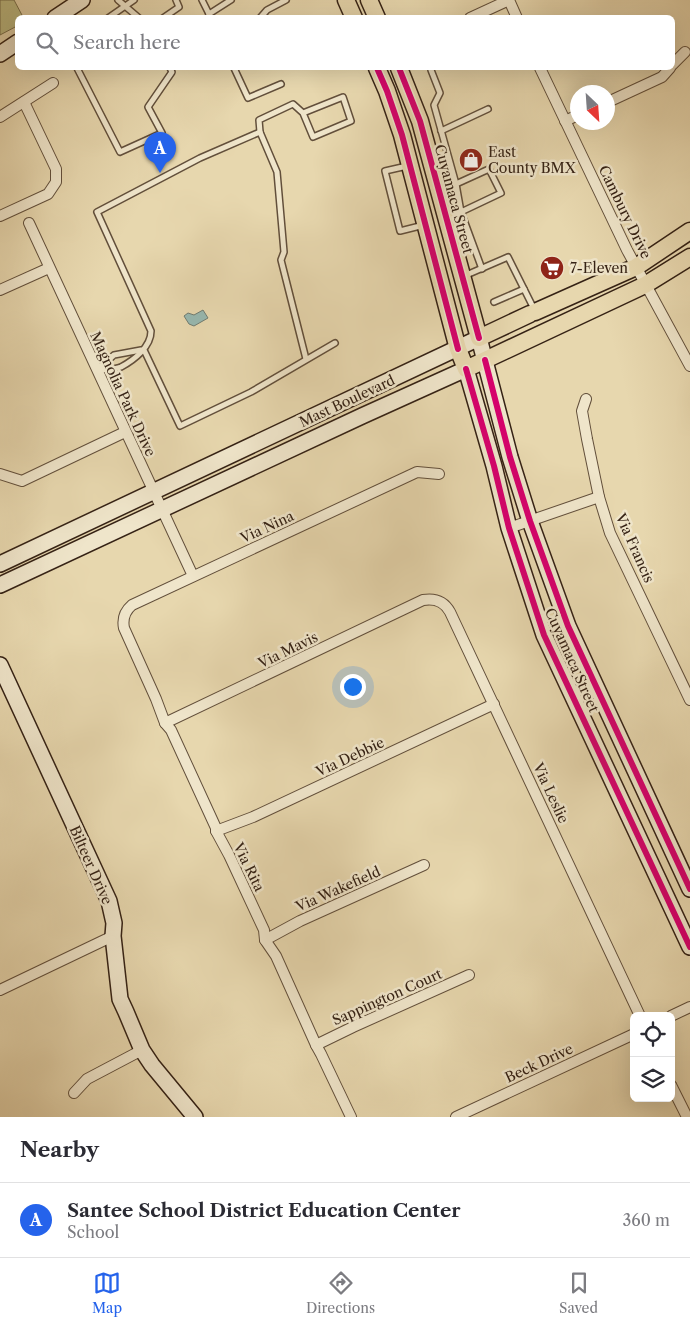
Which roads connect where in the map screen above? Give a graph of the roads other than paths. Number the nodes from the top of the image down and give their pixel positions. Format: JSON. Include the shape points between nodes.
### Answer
{"nodes":[{"id":1,"x":82,"y":0,"type":"edge"},
{"id":2,"x":118,"y":0,"type":"edge"},
{"id":3,"x":134,"y":0,"type":"edge"},
{"id":4,"x":176,"y":0,"type":"edge"},
{"id":5,"x":202,"y":0,"type":"edge"},
{"id":6,"x":231,"y":0,"type":"edge"},
{"id":7,"x":286,"y":0,"type":"edge"},
{"id":8,"x":346,"y":0,"type":"edge"},
{"id":9,"x":369,"y":0,"type":"edge"},
{"id":10,"x":509,"y":0,"type":"edge"},
{"id":11,"x":124,"y":7,"type":"junction"},
{"id":12,"x":60,"y":15,"type":"edge"},
{"id":13,"x":112,"y":15,"type":"edge"},
{"id":14,"x":135,"y":15,"type":"edge"},
{"id":15,"x":167,"y":15,"type":"edge"},
{"id":16,"x":210,"y":15,"type":"edge"},
{"id":17,"x":211,"y":15,"type":"edge"},
{"id":18,"x":263,"y":15,"type":"edge"},
{"id":19,"x":353,"y":15,"type":"edge"},
{"id":20,"x":376,"y":15,"type":"edge"},
{"id":21,"x":476,"y":15,"type":"edge"},
{"id":22,"x":516,"y":15,"type":"edge"},
{"id":23,"x":15,"y":44,"type":"edge"},
{"id":24,"x":685,"y":52,"type":"dead end"},
{"id":25,"x":0,"y":54,"type":"edge"},
{"id":26,"x":675,"y":63,"type":"edge"},
{"id":27,"x":78,"y":70,"type":"edge"},
{"id":28,"x":171,"y":70,"type":"edge"},
{"id":29,"x":235,"y":70,"type":"edge"},
{"id":30,"x":378,"y":70,"type":"edge"},
{"id":31,"x":400,"y":70,"type":"edge"},
{"id":32,"x":430,"y":70,"type":"edge"},
{"id":33,"x":541,"y":70,"type":"edge"},
{"id":34,"x":668,"y":70,"type":"edge"},
{"id":35,"x":53,"y":83,"type":"dead end"},
{"id":36,"x":281,"y":84,"type":"dead end"},
{"id":37,"x":615,"y":99,"type":"edge"},
{"id":38,"x":24,"y":102,"type":"junction"},
{"id":39,"x":488,"y":109,"type":"dead end"},
{"id":40,"x":303,"y":112,"type":"junction"},
{"id":41,"x":0,"y":117,"type":"edge"},
{"id":42,"x":570,"y":119,"type":"edge"},
{"id":43,"x":565,"y":121,"type":"junction"},
{"id":44,"x":441,"y":131,"type":"junction"},
{"id":45,"x":260,"y":132,"type":"junction"},
{"id":46,"x":410,"y":165,"type":"junction"},
{"id":47,"x":456,"y":184,"type":"junction"},
{"id":48,"x":453,"y":214,"type":"junction"},
{"id":49,"x":0,"y":216,"type":"edge"},
{"id":50,"x":29,"y":224,"type":"dead end"},
{"id":51,"x":426,"y":225,"type":"junction"},
{"id":52,"x":690,"y":230,"type":"edge"},
{"id":53,"x":690,"y":257,"type":"edge"},
{"id":54,"x":636,"y":266,"type":"junction"},
{"id":55,"x":48,"y":268,"type":"junction"},
{"id":56,"x":482,"y":269,"type":"junction"},
{"id":57,"x":463,"y":277,"type":"junction"},
{"id":58,"x":645,"y":284,"type":"junction"},
{"id":59,"x":524,"y":289,"type":"junction"},
{"id":60,"x":0,"y":290,"type":"edge"},
{"id":61,"x":494,"y":302,"type":"dead end"},
{"id":62,"x":532,"y":313,"type":"junction"},
{"id":63,"x":479,"y":338,"type":"junction"},
{"id":64,"x":335,"y":343,"type":"dead end"},
{"id":65,"x":458,"y":349,"type":"junction"},
{"id":66,"x":144,"y":350,"type":"junction"},
{"id":67,"x":306,"y":360,"type":"junction"},
{"id":68,"x":485,"y":360,"type":"junction"},
{"id":69,"x":690,"y":366,"type":"edge"},
{"id":70,"x":466,"y":369,"type":"junction"},
{"id":71,"x":96,"y":370,"type":"junction"},
{"id":72,"x":586,"y":399,"type":"dead end"},
{"id":73,"x":125,"y":432,"type":"junction"},
{"id":74,"x":0,"y":474,"type":"edge"},
{"id":75,"x":439,"y":474,"type":"dead end"},
{"id":76,"x":154,"y":492,"type":"junction"},
{"id":77,"x":599,"y":496,"type":"junction"},
{"id":78,"x":162,"y":510,"type":"junction"},
{"id":79,"x":530,"y":521,"type":"junction"},
{"id":80,"x":509,"y":528,"type":"junction"},
{"id":81,"x":0,"y":564,"type":"edge"},
{"id":82,"x":193,"y":576,"type":"junction"},
{"id":83,"x":0,"y":585,"type":"edge"},
{"id":84,"x":423,"y":600,"type":"joint"},
{"id":85,"x":124,"y":628,"type":"joint"},
{"id":86,"x":0,"y":665,"type":"edge"},
{"id":87,"x":690,"y":700,"type":"edge"},
{"id":88,"x":494,"y":704,"type":"junction"},
{"id":89,"x":165,"y":723,"type":"junction"},
{"id":90,"x":216,"y":832,"type":"junction"},
{"id":91,"x":424,"y":865,"type":"dead end"},
{"id":92,"x":690,"y":889,"type":"edge"},
{"id":93,"x":113,"y":936,"type":"junction"},
{"id":94,"x":265,"y":940,"type":"junction"},
{"id":95,"x":690,"y":947,"type":"edge"},
{"id":96,"x":469,"y":975,"type":"dead end"},
{"id":97,"x":0,"y":990,"type":"edge"},
{"id":98,"x":690,"y":1007,"type":"edge"},
{"id":99,"x":638,"y":1012,"type":"edge"},
{"id":100,"x":675,"y":1014,"type":"edge"},
{"id":101,"x":630,"y":1036,"type":"edge"},
{"id":102,"x":316,"y":1046,"type":"junction"},
{"id":103,"x":142,"y":1050,"type":"junction"},
{"id":104,"x":74,"y":1093,"type":"dead end"},
{"id":105,"x":675,"y":1093,"type":"edge"},
{"id":106,"x":194,"y":1117,"type":"edge"},
{"id":107,"x":351,"y":1117,"type":"edge"},
{"id":108,"x":456,"y":1117,"type":"edge"},
{"id":109,"x":687,"y":1117,"type":"edge"}],
"edges":[{"from":1,"to":12,"type":"main road"},
{"from":2,"to":11,"type":"lane"},
{"from":3,"to":11,"type":"lane"},
{"from":4,"to":15,"type":"lane","via":[[179,7]]},
{"from":5,"to":16,"type":"lane"},
{"from":6,"to":17,"type":"lane"},
{"from":7,"to":18,"type":"lane"},
{"from":8,"to":19,"type":"main road"},
{"from":9,"to":20,"type":"main road"},
{"from":10,"to":21,"type":"street"},
{"from":10,"to":22,"type":"street"},
{"from":11,"to":13,"type":"lane"},
{"from":11,"to":14,"type":"lane"},
{"from":23,"to":25,"type":"main road"},
{"from":24,"to":26,"type":"street"},
{"from":27,"to":28,"type":"lane","via":[[120,152],[162,133],[148,107]]},
{"from":29,"to":36,"type":"lane","via":[[248,98]]},
{"from":30,"to":46,"type":"main road","name":"Cuyamaca Street","via":[[393,107]]},
{"from":31,"to":48,"type":"main road","name":"Cuyamaca Street"},
{"from":32,"to":44,"type":"lane","via":[[440,93],[434,105]]},
{"from":33,"to":43,"type":"street","name":"Cambury Drive"},
{"from":34,"to":37,"type":"street","via":[[662,77]]},
{"from":35,"to":38,"type":"street"},
{"from":38,"to":41,"type":"street"},
{"from":38,"to":49,"type":"street","via":[[56,169],[56,182],[48,194]]},
{"from":39,"to":44,"type":"lane"},
{"from":40,"to":40,"type":"lane","via":[[343,97],[351,121],[313,136]]},
{"from":40,"to":45,"type":"lane","via":[[293,104],[259,120]]},
{"from":42,"to":43,"type":"street"},
{"from":43,"to":54,"type":"street","name":"Cambury Drive"},
{"from":44,"to":47,"type":"lane"},
{"from":45,"to":66,"type":"lane","via":[[200,158],[97,212],[151,331]]},
{"from":45,"to":67,"type":"lane","via":[[277,172],[284,252],[281,260]]},
{"from":46,"to":51,"type":"main road","name":"Cuyamaca Street"},
{"from":46,"to":51,"type":"lane","via":[[385,171],[400,231]]},
{"from":47,"to":48,"type":"lane"},
{"from":47,"to":48,"type":"lane","via":[[489,168],[500,193]]},
{"from":48,"to":56,"type":"lane"},
{"from":48,"to":57,"type":"main road","name":"Cuyamaca Street"},
{"from":50,"to":55,"type":"street","name":"Magnolia Park Drive"},
{"from":51,"to":65,"type":"main road","name":"Cuyamaca Street"},
{"from":52,"to":54,"type":"main road","name":"Mast Boulevard"},
{"from":53,"to":58,"type":"main road","name":"Mast Boulevard"},
{"from":54,"to":58,"type":"street","name":"Cambury Drive"},
{"from":54,"to":62,"type":"main road","name":"Mast Boulevard"},
{"from":55,"to":60,"type":"street"},
{"from":55,"to":71,"type":"street","name":"Magnolia Park Drive"},
{"from":56,"to":57,"type":"lane"},
{"from":56,"to":59,"type":"lane","via":[[508,257]]},
{"from":57,"to":63,"type":"main road","name":"Cuyamaca Street"},
{"from":58,"to":68,"type":"main road","name":"Mast Boulevard"},
{"from":58,"to":69,"type":"street","name":"Cambury Drive"},
{"from":59,"to":61,"type":"lane"},
{"from":59,"to":62,"type":"lane"},
{"from":62,"to":63,"type":"main road","name":"Mast Boulevard"},
{"from":63,"to":65,"type":"main road","name":"Mast Boulevard"},
{"from":63,"to":68,"type":"main road","name":"Cuyamaca Street"},
{"from":64,"to":67,"type":"lane"},
{"from":65,"to":70,"type":"main road","name":"Cuyamaca Street"},
{"from":65,"to":76,"type":"main road","name":"Mast Boulevard"},
{"from":66,"to":67,"type":"lane","via":[[180,426],[251,392]]},
{"from":66,"to":71,"type":"lane","via":[[120,367]]},
{"from":66,"to":71,"type":"lane","via":[[114,355]]},
{"from":68,"to":70,"type":"main road","name":"Mast Boulevard"},
{"from":68,"to":79,"type":"main road","name":"Cuyamaca Street"},
{"from":70,"to":78,"type":"main road","name":"Mast Boulevard"},
{"from":70,"to":80,"type":"main road","name":"Cuyamaca Street"},
{"from":71,"to":73,"type":"street","name":"Magnolia Park Drive"},
{"from":72,"to":77,"type":"street","name":"Via Francis","via":[[582,411]]},
{"from":73,"to":74,"type":"street","via":[[22,481]]},
{"from":73,"to":76,"type":"street","name":"Magnolia Park Drive"},
{"from":75,"to":82,"type":"street","name":"Via Nina","via":[[417,472]]},
{"from":76,"to":78,"type":"street","name":"Magnolia Park Drive"},
{"from":76,"to":81,"type":"main road","name":"Mast Boulevard"},
{"from":77,"to":79,"type":"street"},
{"from":77,"to":87,"type":"street","name":"Via Francis","via":[[610,533]]},
{"from":78,"to":82,"type":"street","name":"Magnolia Park Drive"},
{"from":78,"to":83,"type":"main road","name":"Mast Boulevard"},
{"from":79,"to":80,"type":"street"},
{"from":79,"to":92,"type":"main road","name":"Cuyamaca Street","via":[[568,626]]},
{"from":80,"to":95,"type":"main road","name":"Cuyamaca Street","via":[[544,634]]},
{"from":82,"to":85,"type":"street","name":"Via Nina","via":[[132,605],[124,616]]},
{"from":84,"to":88,"type":"street","name":"Via Leslie","via":[[437,600],[448,608]]},
{"from":84,"to":89,"type":"street","name":"Via Mavis"},
{"from":85,"to":89,"type":"street","name":"Via Rita"},
{"from":86,"to":93,"type":"main road","name":"Bilteer Drive","via":[[101,881],[114,923]]},
{"from":88,"to":90,"type":"street","name":"Via Debbie"},
{"from":88,"to":99,"type":"street","name":"Via Leslie"},
{"from":89,"to":90,"type":"street","name":"Via Rita"},
{"from":90,"to":94,"type":"street","name":"Via Rita","via":[[264,930]]},
{"from":91,"to":94,"type":"street","name":"Via Wakefield"},
{"from":93,"to":97,"type":"street"},
{"from":93,"to":103,"type":"main road","name":"Bilteer Drive","via":[[120,999]]},
{"from":94,"to":102,"type":"street","name":"Via Rita","via":[[276,956]]},
{"from":96,"to":102,"type":"street","name":"Sappington Court","via":[[353,1026]]},
{"from":98,"to":100,"type":"street"},
{"from":101,"to":108,"type":"street","name":"Beck Drive"},
{"from":102,"to":107,"type":"street","name":"Via Rita"},
{"from":103,"to":104,"type":"street","via":[[87,1079]]},
{"from":103,"to":106,"type":"main road","name":"Bilteer Drive"},
{"from":105,"to":109,"type":"street"}]}
